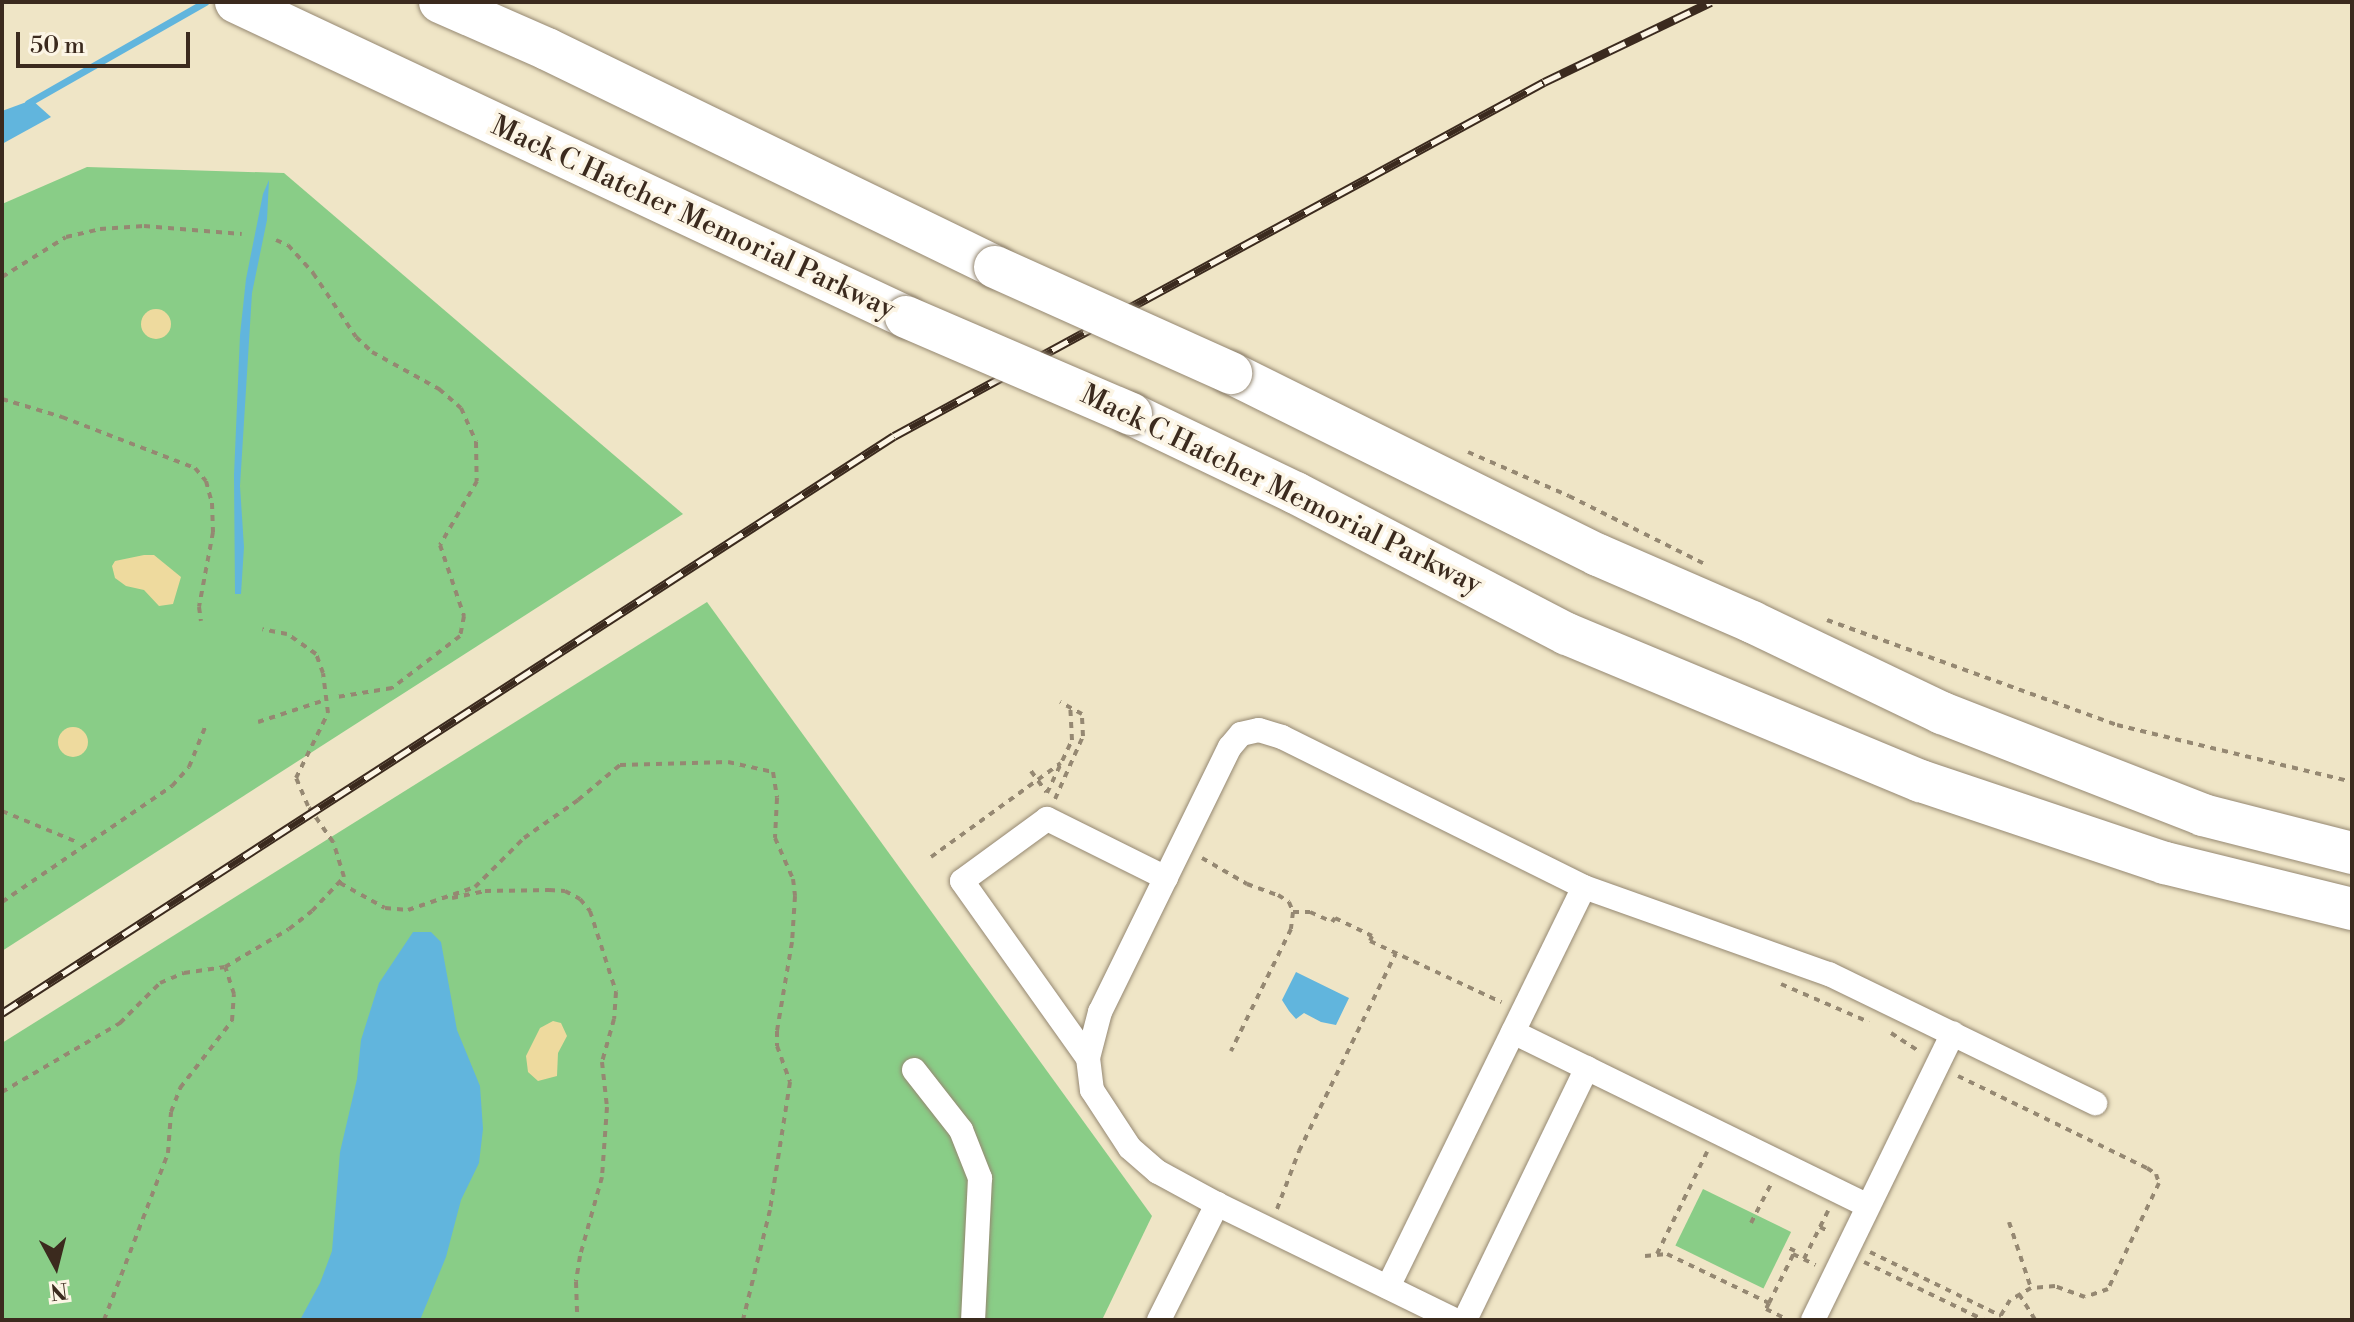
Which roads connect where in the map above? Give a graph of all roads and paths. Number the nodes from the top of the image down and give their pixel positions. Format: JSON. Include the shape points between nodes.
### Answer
{"nodes":[{"id":1,"x":236,"y":2,"type":"edge"},
{"id":2,"x":440,"y":2,"type":"edge"},
{"id":3,"x":242,"y":234,"type":"dead end"},
{"id":4,"x":276,"y":240,"type":"dead end"},
{"id":5,"x":2,"y":277,"type":"edge"},
{"id":6,"x":2,"y":399,"type":"edge"},
{"id":7,"x":1457,"y":447,"type":"dead end"},
{"id":8,"x":1707,"y":565,"type":"dead end"},
{"id":9,"x":1819,"y":617,"type":"dead end"},
{"id":10,"x":201,"y":621,"type":"dead end"},
{"id":11,"x":262,"y":629,"type":"dead end"},
{"id":12,"x":337,"y":697,"type":"dead end"},
{"id":13,"x":322,"y":701,"type":"dead end"},
{"id":14,"x":1060,"y":702,"type":"dead end"},
{"id":15,"x":1070,"y":707,"type":"junction"},
{"id":16,"x":258,"y":722,"type":"dead end"},
{"id":17,"x":206,"y":725,"type":"dead end"},
{"id":18,"x":1061,"y":763,"type":"junction"},
{"id":19,"x":1031,"y":771,"type":"dead end"},
{"id":20,"x":1037,"y":780,"type":"junction"},
{"id":21,"x":2352,"y":782,"type":"edge"},
{"id":22,"x":1047,"y":793,"type":"junction"},
{"id":23,"x":2,"y":811,"type":"edge"},
{"id":24,"x":77,"y":842,"type":"dead end"},
{"id":25,"x":1180,"y":847,"type":"junction"},
{"id":26,"x":2352,"y":853,"type":"edge"},
{"id":27,"x":931,"y":857,"type":"dead end"},
{"id":28,"x":1166,"y":878,"type":"junction"},
{"id":29,"x":340,"y":883,"type":"junction"},
{"id":30,"x":1584,"y":887,"type":"junction"},
{"id":31,"x":440,"y":900,"type":"junction"},
{"id":32,"x":2,"y":902,"type":"edge"},
{"id":33,"x":2340,"y":910,"type":"edge"},
{"id":34,"x":1293,"y":912,"type":"junction"},
{"id":35,"x":1396,"y":953,"type":"junction"},
{"id":36,"x":225,"y":967,"type":"junction"},
{"id":37,"x":1518,"y":1022,"type":"junction"},
{"id":38,"x":1953,"y":1033,"type":"junction"},
{"id":39,"x":1231,"y":1051,"type":"dead end"},
{"id":40,"x":1088,"y":1058,"type":"junction"},
{"id":41,"x":1587,"y":1068,"type":"junction"},
{"id":42,"x":914,"y":1070,"type":"dead end"},
{"id":43,"x":2,"y":1092,"type":"edge"},
{"id":44,"x":2095,"y":1103,"type":"dead end"},
{"id":45,"x":1717,"y":1132,"type":"junction"},
{"id":46,"x":1782,"y":1163,"type":"junction"},
{"id":47,"x":1838,"y":1191,"type":"junction"},
{"id":48,"x":1217,"y":1204,"type":"junction"},
{"id":49,"x":1868,"y":1206,"type":"junction"},
{"id":50,"x":2009,"y":1222,"type":"dead end"},
{"id":51,"x":1751,"y":1223,"type":"dead end"},
{"id":52,"x":1820,"y":1227,"type":"junction"},
{"id":53,"x":1270,"y":1230,"type":"junction"},
{"id":54,"x":1787,"y":1247,"type":"dead end"},
{"id":55,"x":1848,"y":1248,"type":"junction"},
{"id":56,"x":1657,"y":1254,"type":"junction"},
{"id":57,"x":1645,"y":1256,"type":"dead end"},
{"id":58,"x":1804,"y":1259,"type":"dead end"},
{"id":59,"x":1934,"y":1284,"type":"junction"},
{"id":60,"x":1388,"y":1287,"type":"junction"},
{"id":61,"x":2031,"y":1288,"type":"dead end"},
{"id":62,"x":1929,"y":1293,"type":"junction"},
{"id":63,"x":2019,"y":1294,"type":"dead end"},
{"id":64,"x":1769,"y":1303,"type":"junction"},
{"id":65,"x":1776,"y":1314,"type":"junction"},
{"id":66,"x":2001,"y":1316,"type":"dead end"},
{"id":67,"x":104,"y":1320,"type":"edge"},
{"id":68,"x":577,"y":1320,"type":"edge"},
{"id":69,"x":743,"y":1320,"type":"edge"},
{"id":70,"x":973,"y":1320,"type":"edge"},
{"id":71,"x":1159,"y":1320,"type":"edge"},
{"id":72,"x":1455,"y":1320,"type":"edge"},
{"id":73,"x":1465,"y":1320,"type":"edge"},
{"id":74,"x":1773,"y":1320,"type":"edge"},
{"id":75,"x":1789,"y":1320,"type":"edge"},
{"id":76,"x":1813,"y":1320,"type":"edge"},
{"id":77,"x":1984,"y":1320,"type":"edge"},
{"id":78,"x":2035,"y":1320,"type":"edge"}],
"edges":[{"from":1,"to":33,"type":"highway","name":"Mack C Hatcher Memorial Parkway","bridge":true,"via":[[906,317],[1131,414],[1310,499],[1567,634],[1921,781],[2165,863]]},
{"from":2,"to":26,"type":"highway","bridge":true,"via":[[995,267],[1231,373],[1598,555],[1942,713],[2203,815]]},
{"from":3,"to":5,"type":"path","via":[[144,226],[100,229],[66,237]]},
{"from":4,"to":12,"type":"path","via":[[288,245],[313,273],[372,352],[439,389],[461,408],[476,442],[477,481],[440,545],[464,616],[460,636],[392,688]]},
{"from":6,"to":10,"type":"path","via":[[195,468],[206,481],[212,503]]},
{"from":7,"to":8,"type":"path"},
{"from":9,"to":21,"type":"path","via":[[2117,725]]},
{"from":11,"to":29,"type":"path","via":[[287,634],[316,654],[323,673],[328,713],[296,778],[333,842],[344,877]]},
{"from":13,"to":16,"type":"path"},
{"from":14,"to":15,"type":"path"},
{"from":15,"to":18,"type":"path","via":[[1073,736]]},
{"from":15,"to":22,"type":"path","via":[[1082,714],[1082,742],[1054,803]]},
{"from":17,"to":32,"type":"path","via":[[189,767],[172,786]]},
{"from":18,"to":20,"type":"path"},
{"from":18,"to":22,"type":"path"},
{"from":19,"to":20,"type":"path"},
{"from":20,"to":22,"type":"path"},
{"from":20,"to":27,"type":"path"},
{"from":23,"to":24,"type":"path"},
{"from":25,"to":28,"type":"street"},
{"from":25,"to":30,"type":"street","via":[[1230,747],[1241,734],[1259,730]]},
{"from":25,"to":34,"type":"path","via":[[1278,895]]},
{"from":28,"to":40,"type":"street","via":[[1100,1012]]},
{"from":28,"to":40,"type":"street","via":[[1047,819],[962,881]]},
{"from":29,"to":31,"type":"path","via":[[385,908],[408,910]]},
{"from":29,"to":36,"type":"path","via":[[289,929]]},
{"from":30,"to":37,"type":"street"},
{"from":30,"to":38,"type":"street","via":[[1802,963]]},
{"from":31,"to":68,"type":"path","via":[[485,891],[565,891],[590,911],[601,943],[616,992],[602,1062],[607,1107],[602,1177],[580,1256]]},
{"from":31,"to":69,"type":"path","via":[[475,887],[524,838],[620,765],[728,762],[773,772],[775,838],[795,896],[777,1031],[790,1082],[770,1210]]},
{"from":34,"to":35,"type":"path","via":[[1310,912],[1332,922],[1335,918]]},
{"from":34,"to":39,"type":"path","via":[[1291,929]]},
{"from":35,"to":37,"type":"path"},
{"from":35,"to":53,"type":"path","via":[[1299,1151]]},
{"from":36,"to":43,"type":"path","via":[[160,983],[120,1023]]},
{"from":36,"to":67,"type":"path","via":[[234,994],[232,1021],[180,1088],[164,1166]]},
{"from":37,"to":41,"type":"street"},
{"from":37,"to":60,"type":"street"},
{"from":38,"to":44,"type":"street"},
{"from":38,"to":49,"type":"street"},
{"from":40,"to":48,"type":"street","via":[[1092,1090],[1130,1148],[1158,1172]]},
{"from":41,"to":45,"type":"street"},
{"from":41,"to":73,"type":"street"},
{"from":42,"to":70,"type":"street","via":[[961,1130],[980,1178]]},
{"from":45,"to":46,"type":"street"},
{"from":45,"to":56,"type":"path"},
{"from":46,"to":47,"type":"street"},
{"from":46,"to":51,"type":"path"},
{"from":47,"to":49,"type":"street"},
{"from":47,"to":52,"type":"path"},
{"from":48,"to":53,"type":"street"},
{"from":48,"to":71,"type":"street"},
{"from":49,"to":55,"type":"street"},
{"from":50,"to":61,"type":"path"},
{"from":52,"to":55,"type":"path"},
{"from":52,"to":58,"type":"path"},
{"from":53,"to":60,"type":"street"},
{"from":54,"to":64,"type":"path","via":[[1795,1251]]},
{"from":55,"to":59,"type":"path"},
{"from":55,"to":62,"type":"path"},
{"from":55,"to":76,"type":"street"},
{"from":56,"to":57,"type":"path"},
{"from":56,"to":64,"type":"path","via":[[1667,1254]]},
{"from":59,"to":62,"type":"path"},
{"from":59,"to":66,"type":"path"},
{"from":60,"to":72,"type":"street"},
{"from":62,"to":77,"type":"path"},
{"from":63,"to":78,"type":"path"},
{"from":64,"to":65,"type":"path","via":[[1766,1309]]},
{"from":65,"to":74,"type":"path"},
{"from":65,"to":75,"type":"path"}]}
